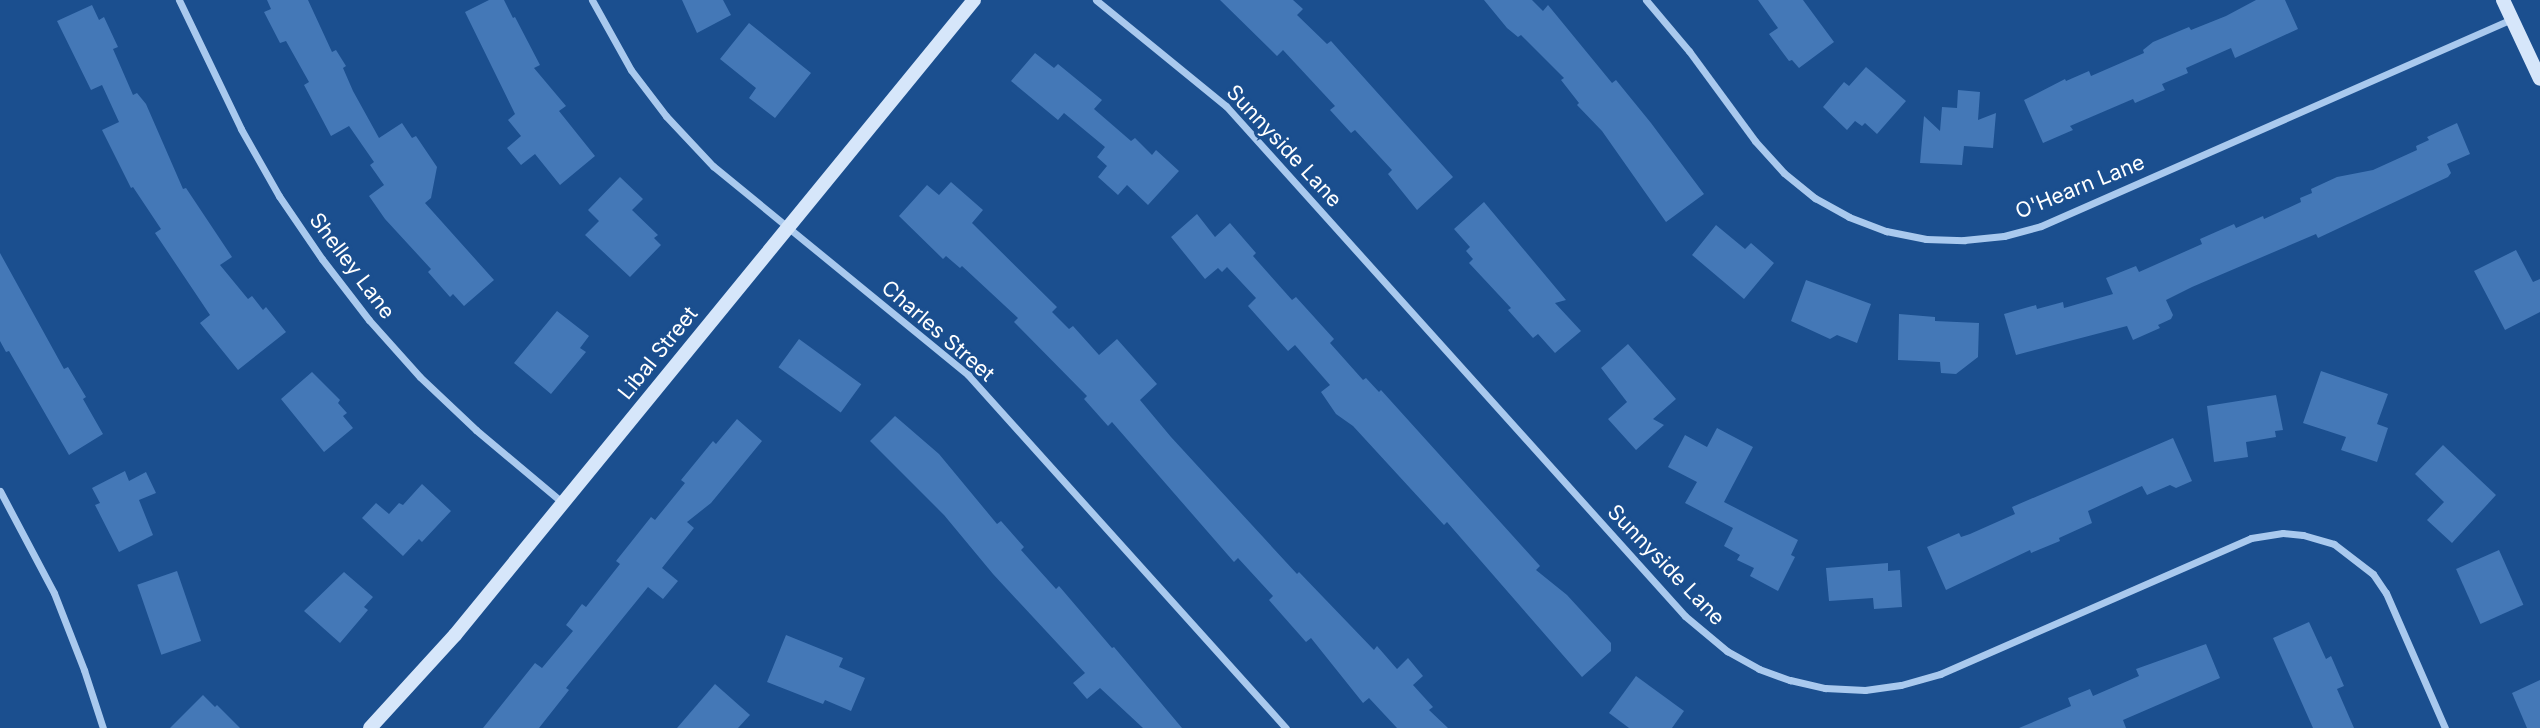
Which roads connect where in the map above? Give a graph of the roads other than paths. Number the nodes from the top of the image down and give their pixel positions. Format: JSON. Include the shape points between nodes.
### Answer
{"nodes":[{"id":1,"x":179,"y":0,"type":"edge"},
{"id":2,"x":592,"y":0,"type":"edge"},
{"id":3,"x":974,"y":0,"type":"edge"},
{"id":4,"x":1096,"y":0,"type":"edge"},
{"id":5,"x":1646,"y":0,"type":"edge"},
{"id":6,"x":2503,"y":0,"type":"edge"},
{"id":7,"x":2512,"y":19,"type":"junction"},
{"id":8,"x":2540,"y":79,"type":"edge"},
{"id":9,"x":788,"y":228,"type":"junction"},
{"id":10,"x":0,"y":491,"type":"edge"},
{"id":11,"x":563,"y":503,"type":"junction"},
{"id":12,"x":103,"y":728,"type":"edge"},
{"id":13,"x":370,"y":728,"type":"edge"},
{"id":14,"x":1286,"y":728,"type":"edge"},
{"id":15,"x":2445,"y":728,"type":"edge"}],
"edges":[{"from":1,"to":11,"type":"street","name":"Shelley Lane","via":[[241,129],[322,259],[420,377]]},
{"from":2,"to":9,"type":"street","name":"Charles Street","via":[[631,70],[666,116],[713,166]]},
{"from":3,"to":9,"type":"street","name":"Libal Street"},
{"from":4,"to":15,"type":"street","name":"Sunnyside Lane","via":[[1226,106],[1685,616],[1727,651],[1759,669],[1825,688],[1865,690],[1901,685],[1940,674],[2251,538],[2283,533],[2334,544],[2373,574],[2386,593]]},
{"from":5,"to":7,"type":"street","name":"O'Hearn Lane","via":[[1755,141],[1815,198],[1886,231],[1964,240],[2042,226]]},
{"from":6,"to":7,"type":"street"},
{"from":7,"to":8,"type":"street"},
{"from":9,"to":11,"type":"street","name":"Libal Street"},
{"from":9,"to":14,"type":"street","name":"Charles Street","via":[[968,375]]},
{"from":10,"to":12,"type":"street","via":[[54,593]]},
{"from":11,"to":13,"type":"street","name":"Libal Street","via":[[455,635]]}]}
